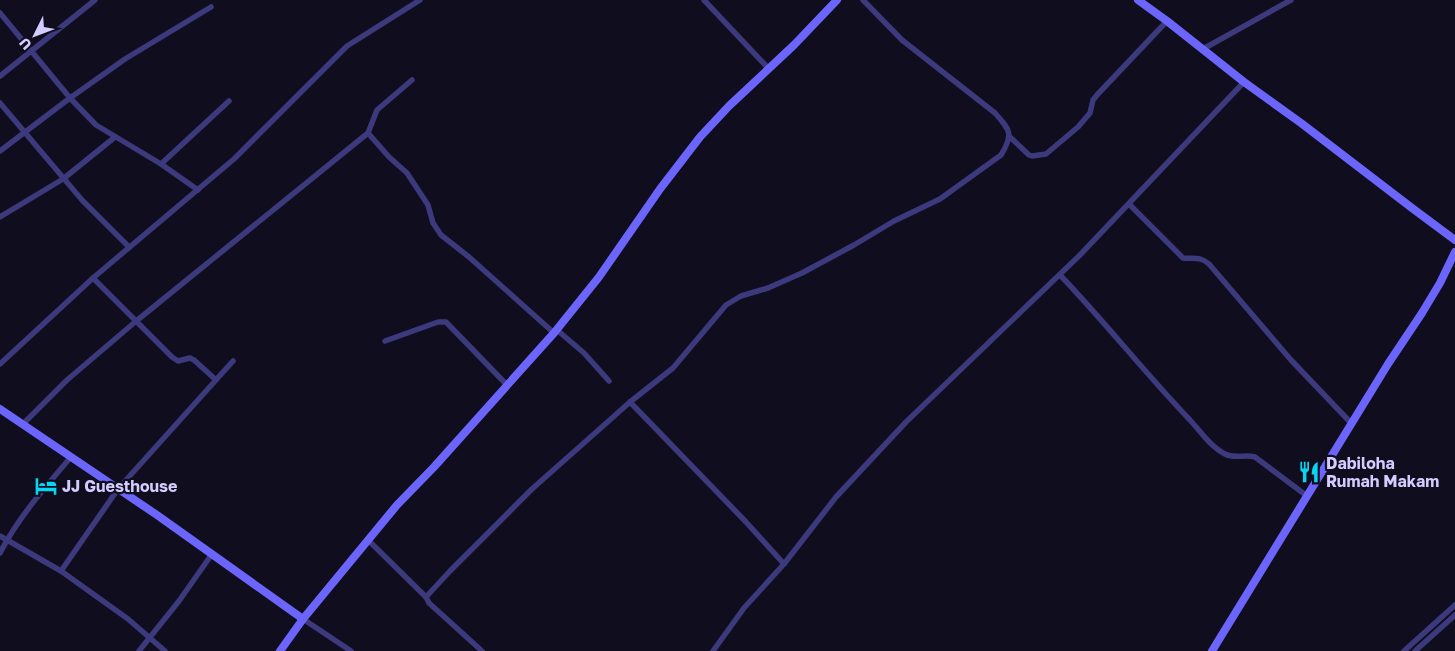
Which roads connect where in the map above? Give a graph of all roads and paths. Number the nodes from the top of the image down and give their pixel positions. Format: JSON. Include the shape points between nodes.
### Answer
{"nodes":[{"id":1,"x":95,"y":0,"type":"edge"},
{"id":2,"x":420,"y":0,"type":"edge"},
{"id":3,"x":704,"y":0,"type":"edge"},
{"id":4,"x":836,"y":0,"type":"edge"},
{"id":5,"x":863,"y":0,"type":"edge"},
{"id":6,"x":1138,"y":0,"type":"edge"},
{"id":7,"x":1290,"y":0,"type":"edge"},
{"id":8,"x":210,"y":7,"type":"dead end"},
{"id":9,"x":0,"y":13,"type":"edge"},
{"id":10,"x":1167,"y":21,"type":"junction"},
{"id":11,"x":1203,"y":49,"type":"junction"},
{"id":12,"x":32,"y":51,"type":"junction"},
{"id":13,"x":769,"y":69,"type":"junction"},
{"id":14,"x":0,"y":76,"type":"edge"},
{"id":15,"x":412,"y":80,"type":"dead end"},
{"id":16,"x":1244,"y":82,"type":"junction"},
{"id":17,"x":70,"y":98,"type":"junction"},
{"id":18,"x":229,"y":101,"type":"dead end"},
{"id":19,"x":0,"y":103,"type":"edge"},
{"id":20,"x":25,"y":133,"type":"junction"},
{"id":21,"x":368,"y":133,"type":"junction"},
{"id":22,"x":115,"y":137,"type":"junction"},
{"id":23,"x":1010,"y":137,"type":"junction"},
{"id":24,"x":0,"y":151,"type":"edge"},
{"id":25,"x":161,"y":164,"type":"junction"},
{"id":26,"x":63,"y":179,"type":"junction"},
{"id":27,"x":198,"y":190,"type":"junction"},
{"id":28,"x":1129,"y":204,"type":"junction"},
{"id":29,"x":0,"y":216,"type":"edge"},
{"id":30,"x":1455,"y":240,"type":"edge"},
{"id":31,"x":129,"y":247,"type":"junction"},
{"id":32,"x":1455,"y":252,"type":"edge"},
{"id":33,"x":1060,"y":275,"type":"junction"},
{"id":34,"x":93,"y":278,"type":"junction"},
{"id":35,"x":135,"y":322,"type":"junction"},
{"id":36,"x":556,"y":331,"type":"junction"},
{"id":37,"x":385,"y":341,"type":"dead end"},
{"id":38,"x":233,"y":361,"type":"dead end"},
{"id":39,"x":0,"y":364,"type":"edge"},
{"id":40,"x":216,"y":380,"type":"junction"},
{"id":41,"x":609,"y":381,"type":"dead end"},
{"id":42,"x":507,"y":385,"type":"junction"},
{"id":43,"x":630,"y":402,"type":"junction"},
{"id":44,"x":0,"y":409,"type":"edge"},
{"id":45,"x":22,"y":424,"type":"junction"},
{"id":46,"x":1352,"y":424,"type":"junction"},
{"id":47,"x":71,"y":457,"type":"junction"},
{"id":48,"x":118,"y":489,"type":"junction"},
{"id":49,"x":1307,"y":496,"type":"junction"},
{"id":50,"x":0,"y":536,"type":"edge"},
{"id":51,"x":7,"y":540,"type":"junction"},
{"id":52,"x":368,"y":540,"type":"junction"},
{"id":53,"x":0,"y":553,"type":"edge"},
{"id":54,"x":212,"y":554,"type":"junction"},
{"id":55,"x":784,"y":564,"type":"junction"},
{"id":56,"x":61,"y":571,"type":"junction"},
{"id":57,"x":426,"y":597,"type":"junction"},
{"id":58,"x":1455,"y":605,"type":"edge"},
{"id":59,"x":1455,"y":615,"type":"edge"},
{"id":60,"x":303,"y":619,"type":"junction"},
{"id":61,"x":150,"y":637,"type":"junction"},
{"id":62,"x":139,"y":651,"type":"edge"},
{"id":63,"x":165,"y":651,"type":"edge"},
{"id":64,"x":280,"y":651,"type":"edge"},
{"id":65,"x":351,"y":651,"type":"edge"},
{"id":66,"x":482,"y":651,"type":"edge"},
{"id":67,"x":714,"y":651,"type":"edge"},
{"id":68,"x":1212,"y":651,"type":"edge"},
{"id":69,"x":1404,"y":651,"type":"edge"},
{"id":70,"x":1415,"y":651,"type":"edge"}],
"edges":[{"from":1,"to":12,"type":"street"},
{"from":2,"to":27,"type":"street","via":[[347,46]]},
{"from":3,"to":13,"type":"street"},
{"from":4,"to":13,"type":"street"},
{"from":5,"to":23,"type":"street","via":[[902,40],[995,113],[1008,127]]},
{"from":6,"to":10,"type":"street"},
{"from":7,"to":11,"type":"street"},
{"from":8,"to":17,"type":"street","via":[[125,59]]},
{"from":9,"to":12,"type":"street"},
{"from":10,"to":11,"type":"street"},
{"from":10,"to":23,"type":"street","via":[[1097,95],[1085,120],[1046,154],[1029,155]]},
{"from":11,"to":16,"type":"street"},
{"from":12,"to":14,"type":"street"},
{"from":12,"to":17,"type":"street"},
{"from":13,"to":36,"type":"street","via":[[688,152],[599,277]]},
{"from":15,"to":21,"type":"street","via":[[377,110]]},
{"from":16,"to":28,"type":"street"},
{"from":16,"to":30,"type":"street"},
{"from":17,"to":20,"type":"street"},
{"from":17,"to":22,"type":"street","via":[[96,125]]},
{"from":18,"to":25,"type":"street"},
{"from":19,"to":20,"type":"street"},
{"from":20,"to":24,"type":"street"},
{"from":20,"to":26,"type":"street"},
{"from":21,"to":35,"type":"street"},
{"from":21,"to":36,"type":"street","via":[[407,173],[428,205],[433,224],[441,235]]},
{"from":22,"to":25,"type":"street"},
{"from":22,"to":26,"type":"street"},
{"from":23,"to":43,"type":"street","via":[[1001,155],[940,199],[802,273],[726,305],[672,368]]},
{"from":25,"to":27,"type":"street"},
{"from":26,"to":29,"type":"street"},
{"from":26,"to":31,"type":"street"},
{"from":27,"to":31,"type":"street"},
{"from":28,"to":33,"type":"street"},
{"from":28,"to":46,"type":"street","via":[[1183,258],[1196,257],[1209,264],[1291,360]]},
{"from":31,"to":34,"type":"street"},
{"from":32,"to":46,"type":"street","via":[[1422,313]]},
{"from":33,"to":49,"type":"street","via":[[1179,409],[1224,454],[1255,457]]},
{"from":33,"to":55,"type":"street","via":[[900,429],[836,497]]},
{"from":34,"to":35,"type":"street"},
{"from":34,"to":39,"type":"street"},
{"from":35,"to":40,"type":"street","via":[[176,360],[194,360]]},
{"from":35,"to":45,"type":"street","via":[[66,380]]},
{"from":36,"to":41,"type":"street","via":[[584,353]]},
{"from":36,"to":42,"type":"street"},
{"from":37,"to":42,"type":"street","via":[[446,322]]},
{"from":38,"to":40,"type":"street"},
{"from":40,"to":48,"type":"street"},
{"from":42,"to":52,"type":"street"},
{"from":43,"to":55,"type":"street"},
{"from":43,"to":57,"type":"street","via":[[532,489]]},
{"from":44,"to":45,"type":"street"},
{"from":45,"to":47,"type":"street"},
{"from":46,"to":49,"type":"street"},
{"from":47,"to":48,"type":"street"},
{"from":47,"to":51,"type":"street","via":[[36,498]]},
{"from":48,"to":54,"type":"street"},
{"from":48,"to":56,"type":"street"},
{"from":49,"to":68,"type":"street"},
{"from":50,"to":51,"type":"street"},
{"from":51,"to":53,"type":"street"},
{"from":51,"to":56,"type":"street"},
{"from":52,"to":57,"type":"street"},
{"from":52,"to":60,"type":"street"},
{"from":54,"to":60,"type":"street"},
{"from":54,"to":61,"type":"street"},
{"from":55,"to":67,"type":"street","via":[[744,608]]},
{"from":56,"to":61,"type":"street"},
{"from":57,"to":66,"type":"street"},
{"from":58,"to":69,"type":"street"},
{"from":59,"to":70,"type":"street"},
{"from":60,"to":64,"type":"street"},
{"from":60,"to":65,"type":"street"},
{"from":61,"to":62,"type":"street"},
{"from":61,"to":63,"type":"street"}]}
